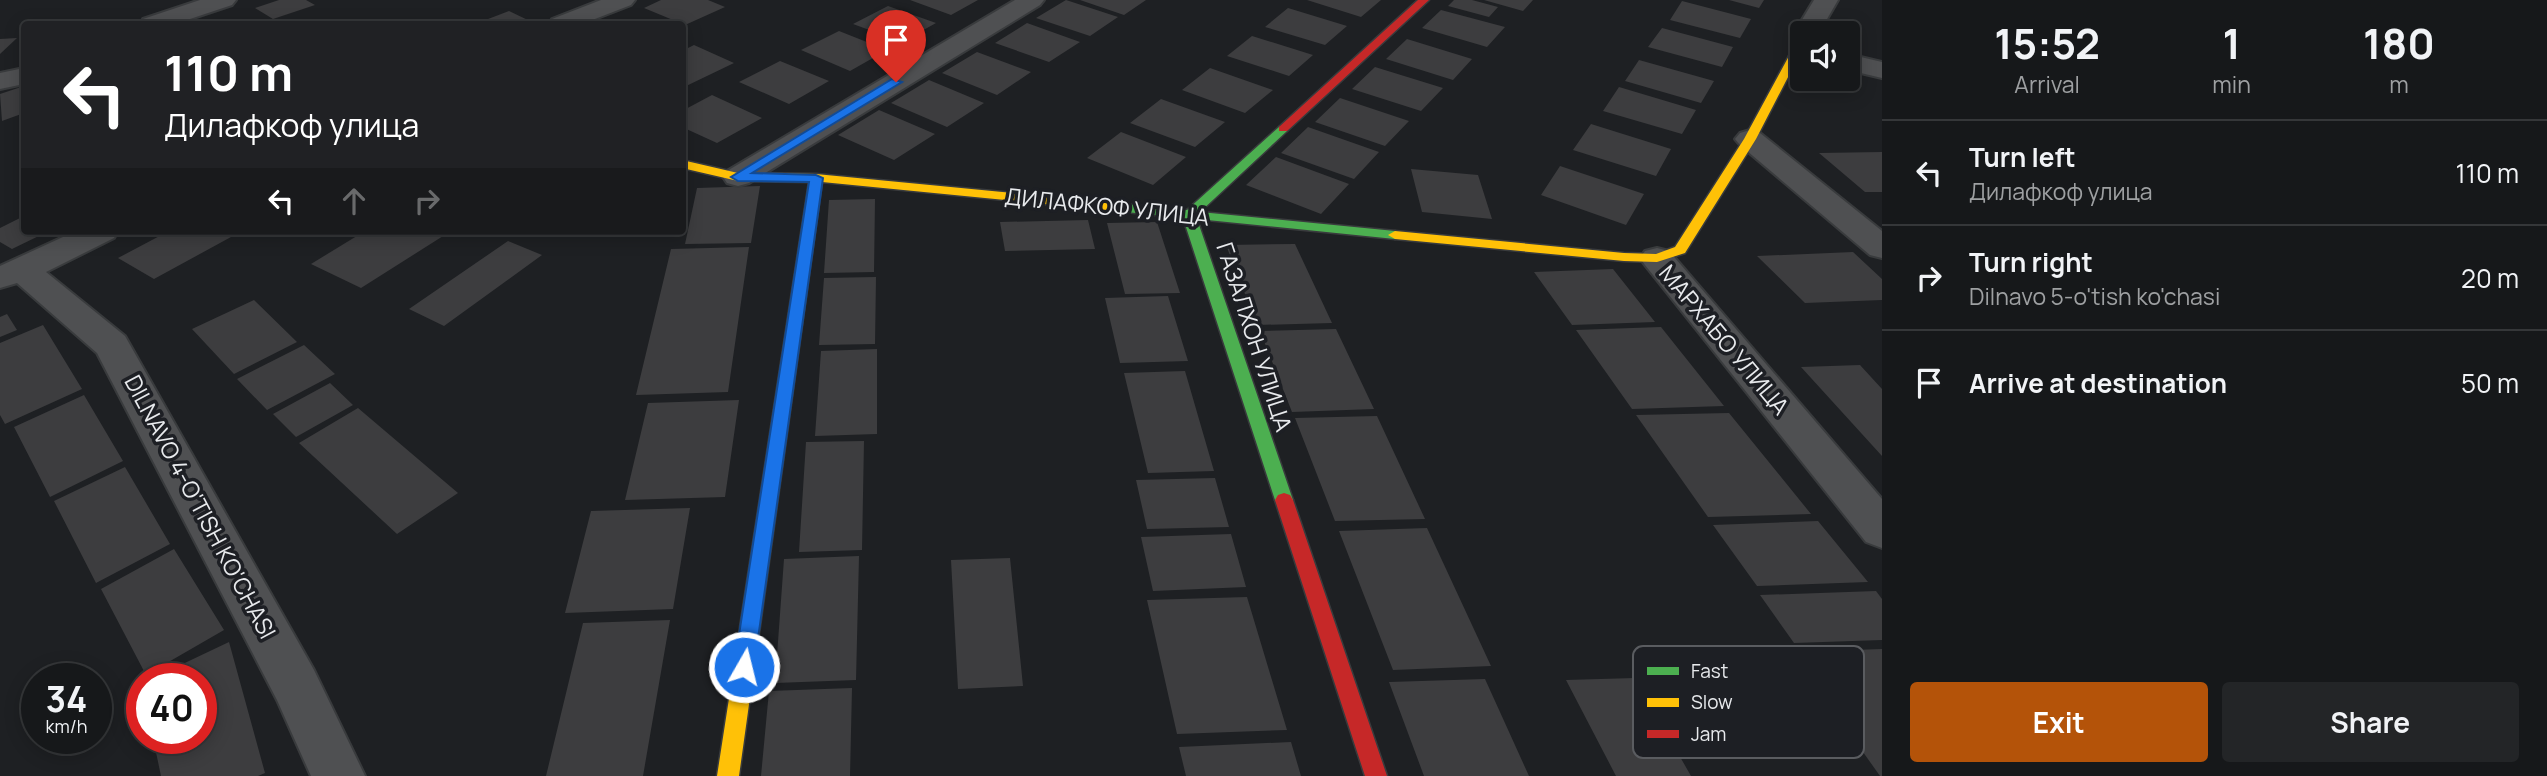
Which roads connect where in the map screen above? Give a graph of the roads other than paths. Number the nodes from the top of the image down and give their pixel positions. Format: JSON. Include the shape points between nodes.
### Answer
{"nodes":[{"id":1,"x":224,"y":0,"type":"edge"},
{"id":2,"x":623,"y":0,"type":"edge"},
{"id":3,"x":1032,"y":0,"type":"edge"},
{"id":4,"x":1424,"y":0,"type":"edge"},
{"id":5,"x":1826,"y":0,"type":"edge"},
{"id":6,"x":166,"y":21,"type":"edge"},
{"id":7,"x":569,"y":21,"type":"edge"},
{"id":8,"x":1815,"y":21,"type":"edge"},
{"id":9,"x":1860,"y":65,"type":"edge"},
{"id":10,"x":1790,"y":66,"type":"edge"},
{"id":11,"x":1882,"y":70,"type":"edge"},
{"id":12,"x":21,"y":77,"type":"edge"},
{"id":13,"x":0,"y":81,"type":"edge"},
{"id":14,"x":1750,"y":139,"type":"junction"},
{"id":15,"x":686,"y":165,"type":"edge"},
{"id":16,"x":738,"y":177,"type":"junction"},
{"id":17,"x":816,"y":178,"type":"junction"},
{"id":18,"x":1189,"y":215,"type":"junction"},
{"id":19,"x":93,"y":235,"type":"edge"},
{"id":20,"x":1882,"y":248,"type":"edge"},
{"id":21,"x":1657,"y":258,"type":"junction"},
{"id":22,"x":11,"y":273,"type":"edge"},
{"id":23,"x":1882,"y":530,"type":"edge"},
{"id":24,"x":338,"y":776,"type":"edge"},
{"id":25,"x":728,"y":776,"type":"edge"},
{"id":26,"x":1376,"y":776,"type":"edge"}],
"edges":[{"from":1,"to":6,"type":"street"},
{"from":2,"to":7,"type":"street"},
{"from":3,"to":16,"type":"street"},
{"from":4,"to":18,"type":"street"},
{"from":5,"to":8,"type":"street","name":"МАРХАБО УЛИЦА"},
{"from":9,"to":11,"type":"street"},
{"from":10,"to":14,"type":"street","name":"МАРХАБО УЛИЦА"},
{"from":12,"to":13,"type":"street"},
{"from":14,"to":20,"type":"street"},
{"from":14,"to":21,"type":"street","name":"МАРХАБО УЛИЦА","via":[[1681,250]]},
{"from":15,"to":16,"type":"street","name":"ДИЛАФКОФ УЛИЦА"},
{"from":16,"to":17,"type":"street","name":"ДИЛАФКОФ УЛИЦА"},
{"from":17,"to":18,"type":"street","name":"ДИЛАФКОФ УЛИЦА"},
{"from":17,"to":25,"type":"street"},
{"from":18,"to":21,"type":"street","name":"ДИЛАФКОФ УЛИЦА"},
{"from":18,"to":26,"type":"street","name":"ГАЗАЛХОН УЛИЦА"},
{"from":19,"to":22,"type":"street"},
{"from":21,"to":23,"type":"street","name":"МАРХАБО УЛИЦА"},
{"from":22,"to":24,"type":"street","name":"DILNAVO 4-O'TISH KO'CHASI","via":[[112,345],[296,686]]}]}
